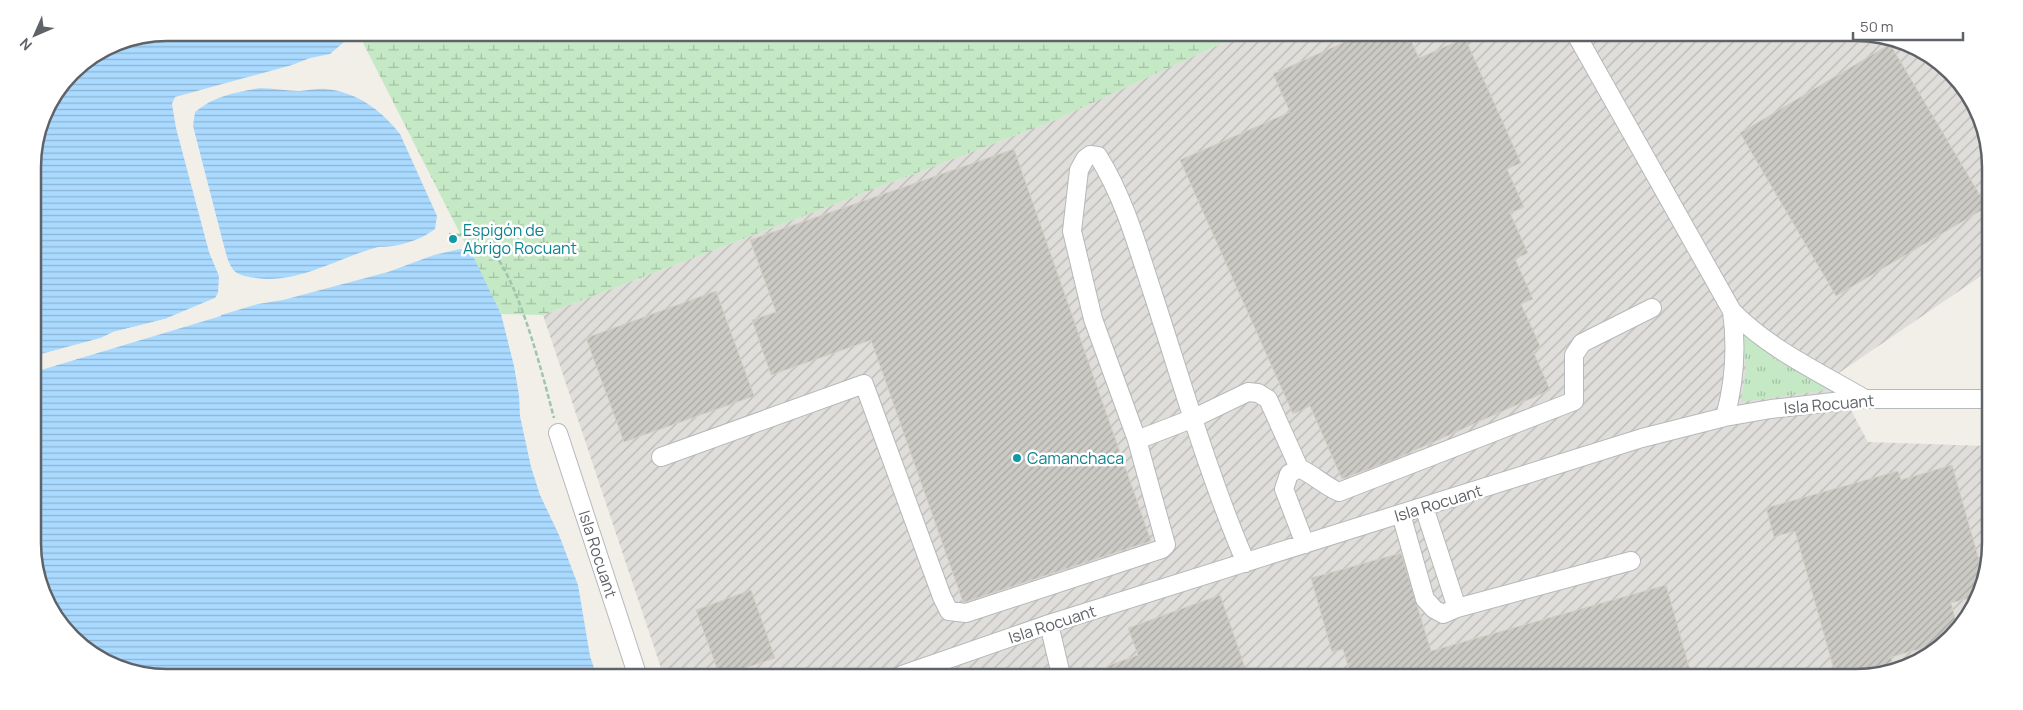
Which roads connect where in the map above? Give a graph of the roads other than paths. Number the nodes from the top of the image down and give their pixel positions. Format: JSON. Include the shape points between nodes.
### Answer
{"nodes":[{"id":1,"x":1579,"y":41,"type":"edge"},
{"id":2,"x":1652,"y":308,"type":"dead end"},
{"id":3,"x":1732,"y":310,"type":"junction"},
{"id":4,"x":1865,"y":399,"type":"junction"},
{"id":5,"x":1982,"y":399,"type":"edge"},
{"id":6,"x":1725,"y":417,"type":"junction"},
{"id":7,"x":1194,"y":418,"type":"junction"},
{"id":8,"x":558,"y":434,"type":"road end"},
{"id":9,"x":1137,"y":440,"type":"junction"},
{"id":10,"x":661,"y":457,"type":"dead end"},
{"id":11,"x":1299,"y":468,"type":"junction"},
{"id":12,"x":1424,"y":507,"type":"junction"},
{"id":13,"x":1401,"y":514,"type":"junction"},
{"id":14,"x":1305,"y":544,"type":"junction"},
{"id":15,"x":1631,"y":561,"type":"dead end"},
{"id":16,"x":1246,"y":563,"type":"junction"},
{"id":17,"x":1457,"y":608,"type":"junction"},
{"id":18,"x":1049,"y":624,"type":"junction"},
{"id":19,"x":1059,"y":668,"type":"edge"},
{"id":20,"x":636,"y":669,"type":"edge"},
{"id":21,"x":921,"y":669,"type":"edge"}],
"edges":[{"from":1,"to":3,"type":"street"},
{"from":2,"to":11,"type":"street","via":[[1582,343],[1574,355],[1574,400],[1339,492]]},
{"from":3,"to":4,"type":"street","via":[[1773,346]]},
{"from":3,"to":6,"type":"street","via":[[1736,351]]},
{"from":4,"to":5,"type":"street","name":"Isla Rocuant"},
{"from":4,"to":6,"type":"street","name":"Isla Rocuant"},
{"from":6,"to":12,"type":"street","name":"Isla Rocuant","via":[[1642,438]]},
{"from":7,"to":9,"type":"street"},
{"from":7,"to":9,"type":"street","via":[[1123,205],[1098,156],[1090,155],[1079,170],[1072,231],[1093,319]]},
{"from":7,"to":11,"type":"street","via":[[1248,392],[1258,394],[1268,399]]},
{"from":7,"to":16,"type":"street"},
{"from":8,"to":20,"type":"street","name":"Isla Rocuant"},
{"from":9,"to":10,"type":"street","via":[[1166,544],[1162,549],[966,613],[949,611],[942,597],[864,384]]},
{"from":11,"to":14,"type":"street","via":[[1289,474],[1284,489]]},
{"from":12,"to":13,"type":"street","name":"Isla Rocuant"},
{"from":12,"to":17,"type":"street"},
{"from":13,"to":14,"type":"street","name":"Isla Rocuant"},
{"from":13,"to":17,"type":"street","via":[[1425,599],[1443,614]]},
{"from":14,"to":16,"type":"street","name":"Isla Rocuant"},
{"from":15,"to":17,"type":"street"},
{"from":16,"to":18,"type":"street","name":"Isla Rocuant"},
{"from":18,"to":19,"type":"street"},
{"from":18,"to":21,"type":"street","name":"Isla Rocuant"}]}
